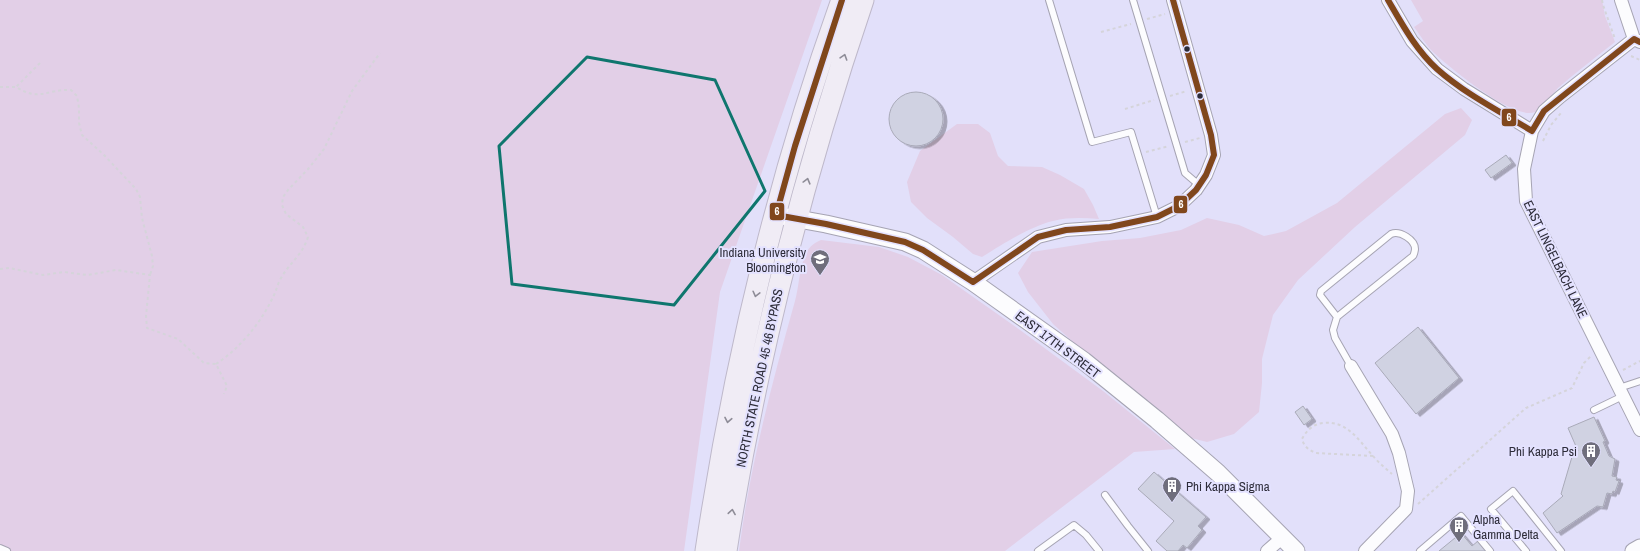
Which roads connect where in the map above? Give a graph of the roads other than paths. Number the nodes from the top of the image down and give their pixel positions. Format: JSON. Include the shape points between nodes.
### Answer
{"nodes":[{"id":1,"x":842,"y":0,"type":"edge"},
{"id":2,"x":863,"y":0,"type":"edge"},
{"id":3,"x":1049,"y":0,"type":"edge"},
{"id":4,"x":1133,"y":0,"type":"edge"},
{"id":5,"x":1173,"y":0,"type":"edge"},
{"id":6,"x":1388,"y":0,"type":"edge"},
{"id":7,"x":1621,"y":0,"type":"edge"},
{"id":8,"x":1637,"y":40,"type":"edge"},
{"id":9,"x":1532,"y":131,"type":"junction"},
{"id":10,"x":1199,"y":185,"type":"junction"},
{"id":11,"x":1157,"y":216,"type":"junction"},
{"id":12,"x":786,"y":217,"type":"junction"},
{"id":13,"x":973,"y":282,"type":"junction"},
{"id":14,"x":1337,"y":317,"type":"junction"},
{"id":15,"x":1351,"y":366,"type":"joint"},
{"id":16,"x":1640,"y":381,"type":"edge"},
{"id":17,"x":1621,"y":392,"type":"junction"},
{"id":18,"x":1594,"y":410,"type":"dead end"},
{"id":19,"x":1640,"y":430,"type":"edge"},
{"id":20,"x":1105,"y":495,"type":"dead end"},
{"id":21,"x":1283,"y":538,"type":"junction"},
{"id":22,"x":1640,"y":546,"type":"edge"},
{"id":23,"x":0,"y":548,"type":"edge"},
{"id":24,"x":7,"y":551,"type":"edge"},
{"id":25,"x":706,"y":551,"type":"edge"},
{"id":26,"x":726,"y":551,"type":"edge"},
{"id":27,"x":1038,"y":551,"type":"edge"},
{"id":28,"x":1099,"y":551,"type":"edge"},
{"id":29,"x":1148,"y":551,"type":"edge"},
{"id":30,"x":1267,"y":551,"type":"edge"},
{"id":31,"x":1296,"y":551,"type":"edge"},
{"id":32,"x":1365,"y":551,"type":"edge"},
{"id":33,"x":1420,"y":551,"type":"edge"},
{"id":34,"x":1490,"y":551,"type":"edge"},
{"id":35,"x":1526,"y":551,"type":"edge"},
{"id":36,"x":1561,"y":551,"type":"edge"},
{"id":37,"x":1633,"y":551,"type":"edge"}],
"edges":[{"from":1,"to":12,"type":"highway","via":[[798,139]]},
{"from":12,"to":2,"type":"highway","name":"NORTH STATE ROAD 45 46 BYPASS","one_way":true,"via":[[825,119]]},
{"from":3,"to":11,"type":"lane","via":[[1092,142],[1131,132]]},
{"from":4,"to":10,"type":"lane","via":[[1185,173]]},
{"from":5,"to":10,"type":"street","via":[[1214,154]]},
{"from":6,"to":9,"type":"street","via":[[1412,40],[1438,69],[1464,89]]},
{"from":7,"to":8,"type":"street"},
{"from":8,"to":9,"type":"street","name":"EAST LINGELBACH LANE","via":[[1626,55],[1560,97],[1544,111]]},
{"from":9,"to":17,"type":"street","name":"EAST LINGELBACH LANE","via":[[1524,170],[1526,201]]},
{"from":10,"to":11,"type":"street","via":[[1179,206]]},
{"from":11,"to":13,"type":"street","via":[[1110,227],[1066,230],[1038,237]]},
{"from":12,"to":13,"type":"main road","name":"EAST 17TH STREET","via":[[905,242],[923,250]]},
{"from":12,"to":25,"type":"highway","name":"NORTH STATE ROAD 45 46 BYPASS","one_way":true,"via":[[754,303],[738,372]]},
{"from":26,"to":12,"type":"highway","name":"NORTH STATE ROAD 45 46 BYPASS","one_way":true,"via":[[753,399],[775,301]]},
{"from":13,"to":21,"type":"main road","name":"EAST 17TH STREET","via":[[1084,361],[1157,420],[1218,473]]},
{"from":14,"to":14,"type":"lane","via":[[1322,299],[1321,291],[1391,234],[1400,232],[1404,235],[1414,245],[1413,256]]},
{"from":14,"to":15,"type":"lane","via":[[1332,330]]},
{"from":15,"to":32,"type":"street","via":[[1392,434],[1408,490],[1406,509]]},
{"from":16,"to":17,"type":"lane"},
{"from":17,"to":18,"type":"lane"},
{"from":17,"to":19,"type":"street","name":"EAST LINGELBACH LANE"},
{"from":20,"to":29,"type":"lane"},
{"from":21,"to":30,"type":"street"},
{"from":21,"to":31,"type":"main road","name":"EAST 17TH STREET"},
{"from":22,"to":37,"type":"street"},
{"from":23,"to":24,"type":"lane"},
{"from":27,"to":28,"type":"lane","via":[[1074,525]]},
{"from":33,"to":34,"type":"lane","via":[[1462,516]]},
{"from":35,"to":36,"type":"lane","via":[[1491,508],[1513,491]]}]}
